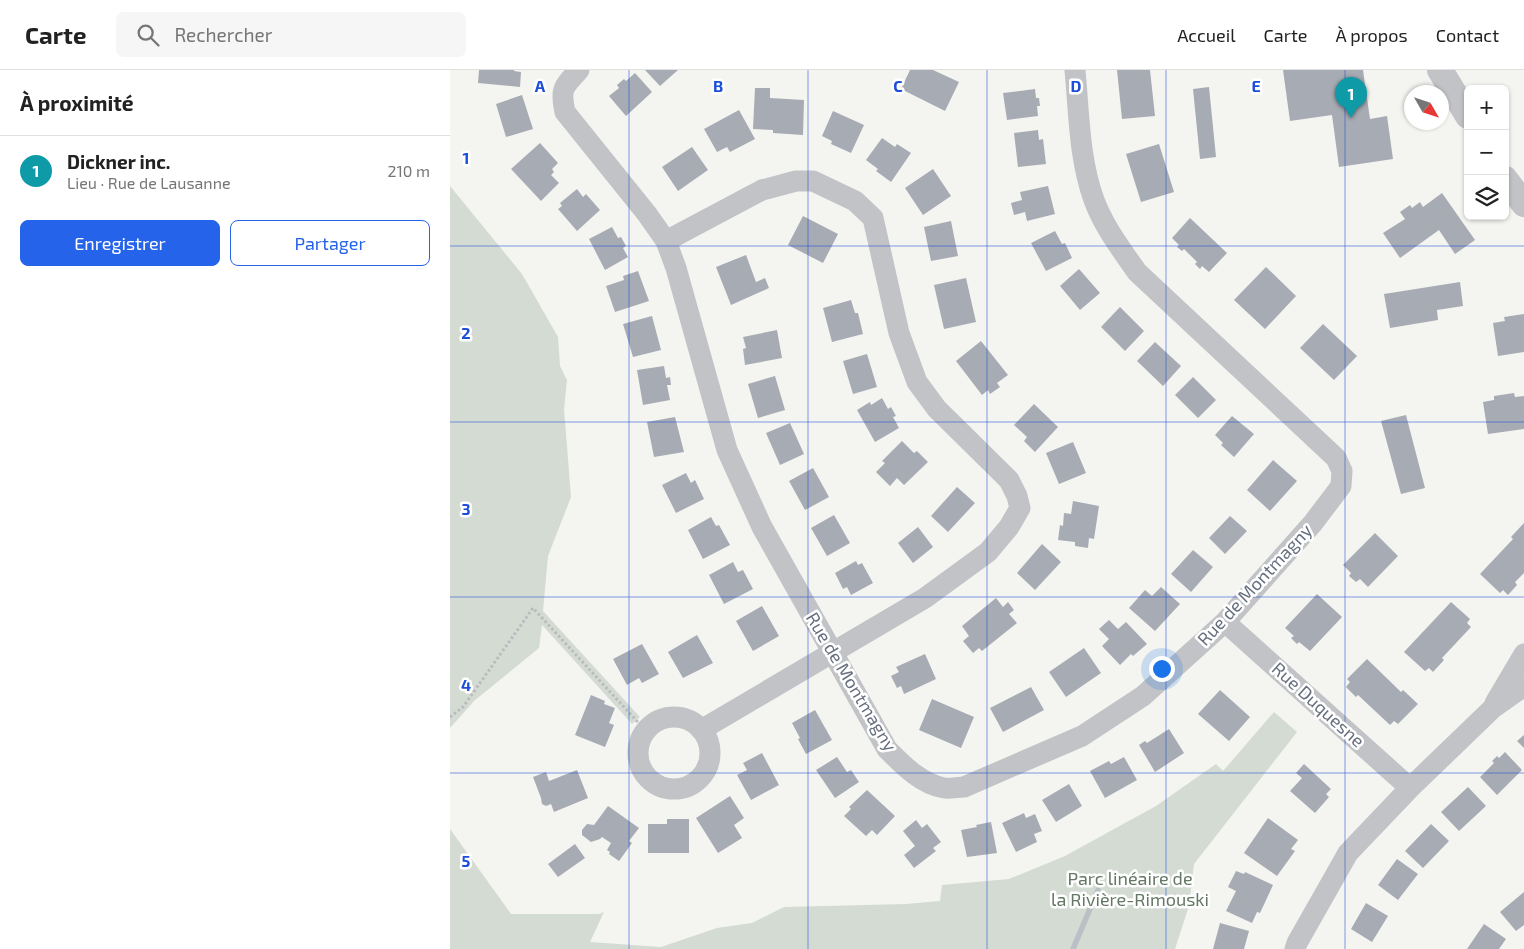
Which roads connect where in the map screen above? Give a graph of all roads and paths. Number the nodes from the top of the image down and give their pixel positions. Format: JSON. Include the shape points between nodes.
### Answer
{"nodes":[{"id":1,"x":579,"y":70,"type":"edge"},
{"id":2,"x":1075,"y":70,"type":"edge"},
{"id":3,"x":1440,"y":70,"type":"edge"},
{"id":4,"x":1464,"y":109,"type":"edge"},
{"id":5,"x":1509,"y":184,"type":"edge"},
{"id":6,"x":1524,"y":204,"type":"edge"},
{"id":7,"x":666,"y":241,"type":"junction"},
{"id":8,"x":1226,"y":622,"type":"junction"},
{"id":9,"x":833,"y":653,"type":"junction"},
{"id":10,"x":1524,"y":654,"type":"edge"},
{"id":11,"x":1524,"y":686,"type":"edge"},
{"id":12,"x":1493,"y":708,"type":"junction"},
{"id":13,"x":450,"y":717,"type":"edge"},
{"id":14,"x":701,"y":730,"type":"junction"},
{"id":15,"x":646,"y":731,"type":"junction"},
{"id":16,"x":1410,"y":788,"type":"junction"},
{"id":17,"x":1295,"y":949,"type":"edge"}],
"edges":[{"from":1,"to":7,"type":"street","name":"Rue de Montmagny","via":[[566,83],[561,96],[566,112]]},
{"from":2,"to":8,"type":"street","name":"Rue de Montmagny","via":[[1084,160],[1094,199],[1111,236],[1137,272],[1336,458],[1342,471],[1341,486],[1313,523]]},
{"from":3,"to":4,"type":"street"},
{"from":5,"to":6,"type":"street"},
{"from":7,"to":9,"type":"street","name":"Rue de Montmagny","via":[[727,450],[762,527]]},
{"from":7,"to":9,"type":"street","via":[[762,190],[796,181],[813,181],[855,201],[873,218],[900,334],[917,382],[937,409],[1009,480],[1017,496],[1020,508],[1010,527],[988,552],[925,598]]},
{"from":8,"to":9,"type":"street","name":"Rue de Montmagny","via":[[1143,696],[1082,736],[964,787],[944,788],[924,781],[887,749]]},
{"from":8,"to":16,"type":"street","name":"Rue Duquesne"},
{"from":9,"to":14,"type":"street"},
{"from":10,"to":12,"type":"street"},
{"from":11,"to":12,"type":"street"},
{"from":12,"to":16,"type":"street"},
{"from":13,"to":15,"type":"path","via":[[463,707],[533,608]]},
{"from":14,"to":15,"type":"street","via":[[683,718],[673,717],[662,719]]},
{"from":14,"to":15,"type":"street","via":[[708,740],[708,765],[702,776],[682,789],[658,786],[647,778],[638,756],[639,744]]},
{"from":16,"to":17,"type":"street","via":[[1348,853]]}]}
